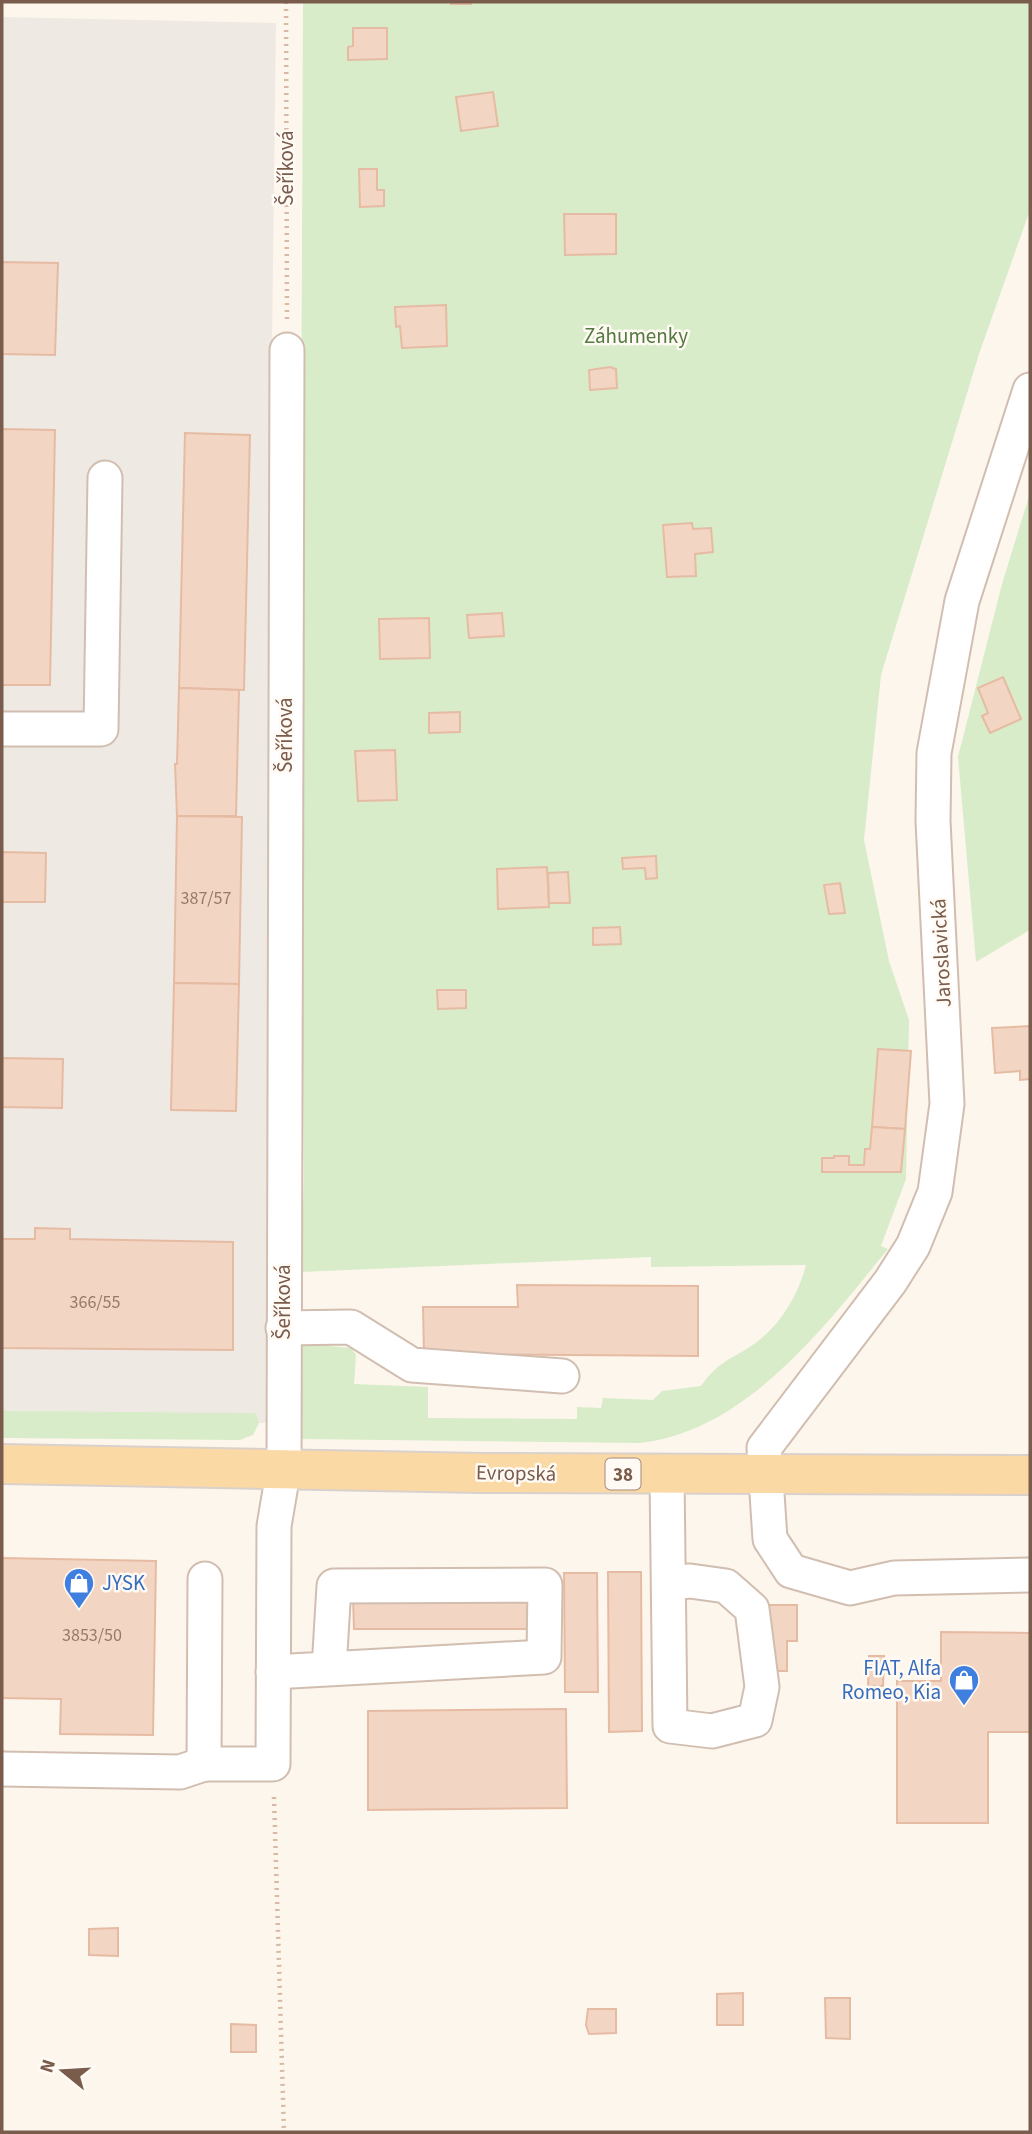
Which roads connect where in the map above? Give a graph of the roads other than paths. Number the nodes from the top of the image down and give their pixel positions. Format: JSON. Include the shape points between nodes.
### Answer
{"nodes":[{"id":1,"x":287,"y":350,"type":"road end"},
{"id":2,"x":1030,"y":390,"type":"edge"},
{"id":3,"x":105,"y":478,"type":"dead end"},
{"id":4,"x":2,"y":729,"type":"edge"},
{"id":5,"x":283,"y":1328,"type":"junction"},
{"id":6,"x":562,"y":1376,"type":"dead end"},
{"id":7,"x":2,"y":1464,"type":"edge"},
{"id":8,"x":284,"y":1468,"type":"junction"},
{"id":9,"x":667,"y":1475,"type":"junction"},
{"id":10,"x":765,"y":1475,"type":"junction"},
{"id":11,"x":1030,"y":1475,"type":"edge"},
{"id":12,"x":1030,"y":1576,"type":"edge"},
{"id":13,"x":205,"y":1579,"type":"dead end"},
{"id":14,"x":669,"y":1583,"type":"junction"},
{"id":15,"x":329,"y":1669,"type":"junction"},
{"id":16,"x":273,"y":1672,"type":"junction"},
{"id":17,"x":204,"y":1764,"type":"junction"},
{"id":18,"x":2,"y":1769,"type":"edge"}],
"edges":[{"from":1,"to":5,"type":"street","name":"Šeříková"},
{"from":2,"to":10,"type":"street","name":"Jaroslavická","via":[[962,601],[934,753],[933,821],[947,1104],[935,1192],[913,1246],[890,1282],[764,1448]]},
{"from":3,"to":4,"type":"street","via":[[101,729]]},
{"from":5,"to":6,"type":"street","via":[[351,1327],[412,1365]]},
{"from":5,"to":8,"type":"street","name":"Šeříková"},
{"from":7,"to":8,"type":"main road","name":"Evropská","number":"38"},
{"from":8,"to":9,"type":"main road","name":"Evropská","number":"38"},
{"from":8,"to":16,"type":"street","name":"Šeříková","via":[[274,1526]]},
{"from":9,"to":10,"type":"main road","name":"Evropská","number":"38"},
{"from":9,"to":14,"type":"street"},
{"from":10,"to":11,"type":"main road","name":"Evropská","number":"38"},
{"from":10,"to":12,"type":"street","name":"Jaroslavická","via":[[769,1539],[791,1571],[850,1588],[894,1578]]},
{"from":13,"to":17,"type":"street"},
{"from":14,"to":14,"type":"street","via":[[670,1726],[712,1731],[755,1720],[762,1686],[752,1609],[726,1586]]},
{"from":15,"to":15,"type":"street","via":[[544,1657],[545,1585],[334,1586]]},
{"from":15,"to":16,"type":"street"},
{"from":16,"to":17,"type":"street","name":"Šeříková","via":[[273,1765]]},
{"from":17,"to":18,"type":"street","via":[[180,1772]]}]}
